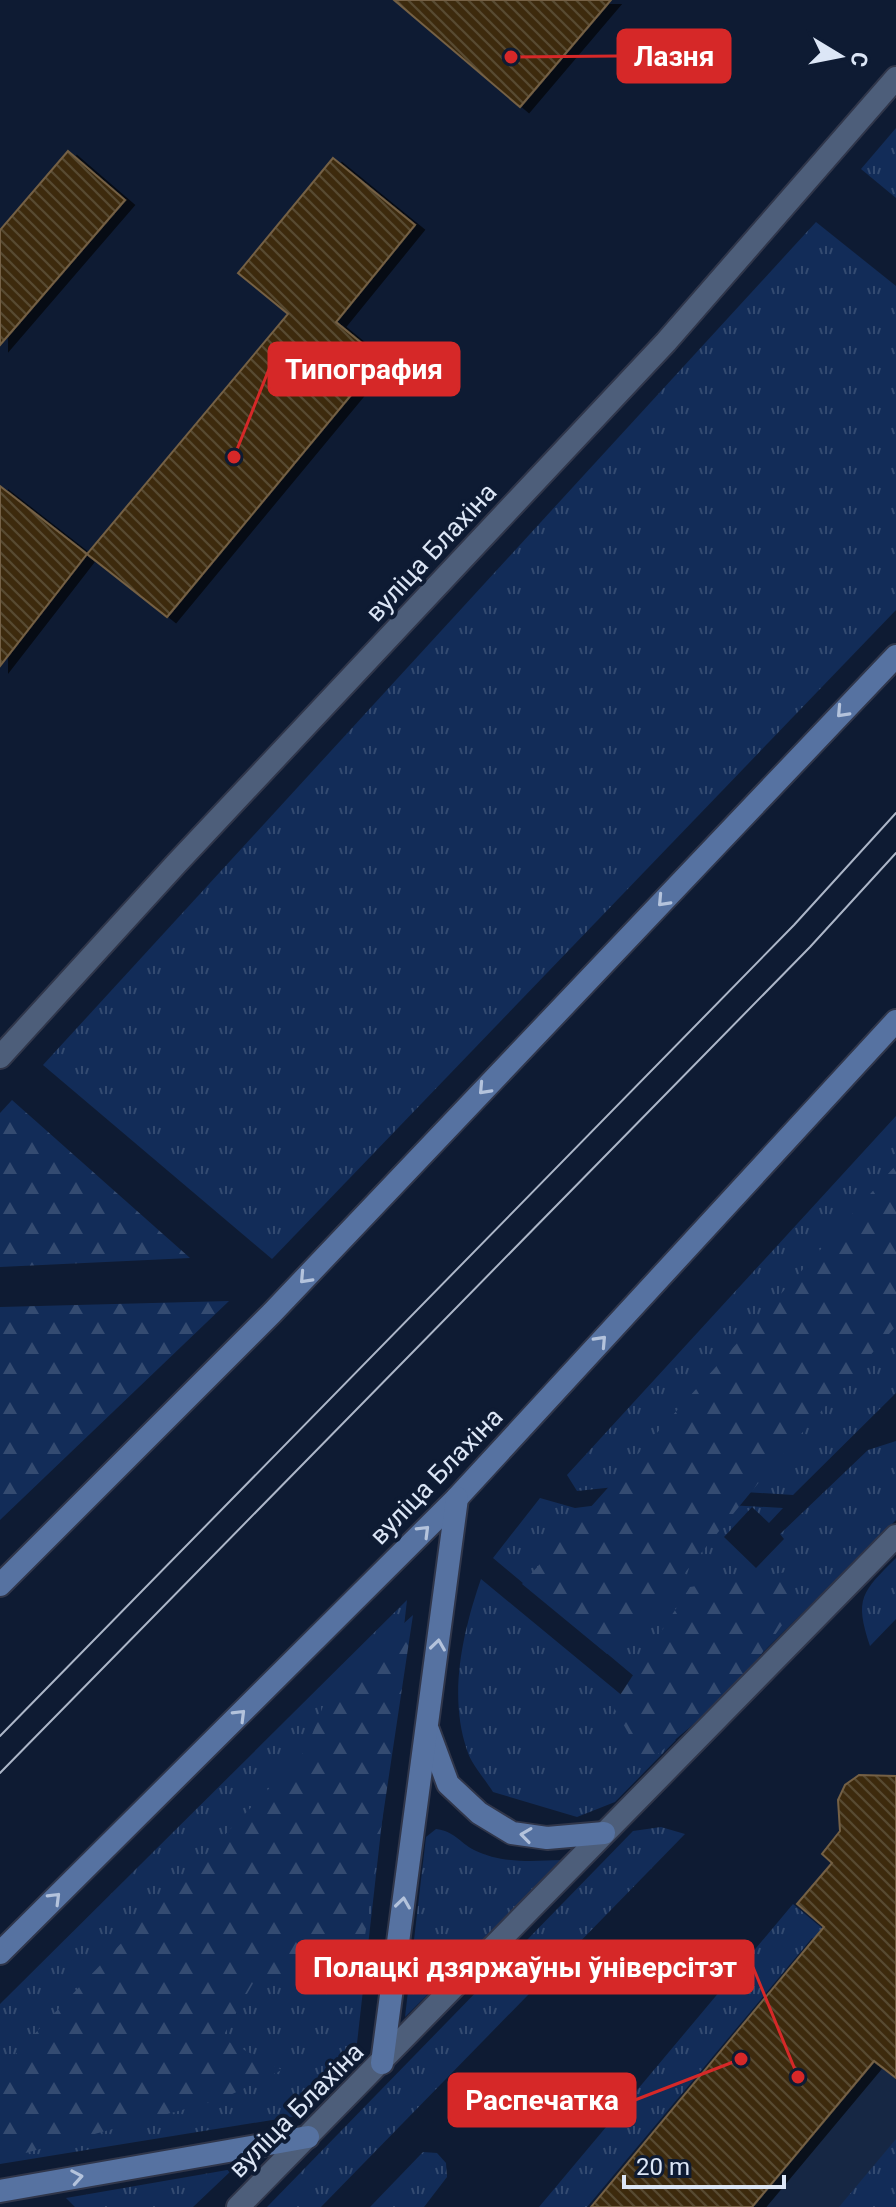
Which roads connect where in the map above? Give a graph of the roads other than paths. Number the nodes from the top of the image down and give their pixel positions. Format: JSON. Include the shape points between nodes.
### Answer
{"nodes":[{"id":1,"x":896,"y":78,"type":"edge"},
{"id":2,"x":896,"y":656,"type":"edge"},
{"id":3,"x":896,"y":1021,"type":"edge"},
{"id":4,"x":0,"y":1057,"type":"edge"},
{"id":5,"x":457,"y":1498,"type":"junction"},
{"id":6,"x":896,"y":1536,"type":"edge"},
{"id":7,"x":0,"y":1585,"type":"edge"},
{"id":8,"x":427,"y":1726,"type":"junction"},
{"id":9,"x":604,"y":1833,"type":"junction"},
{"id":10,"x":0,"y":1953,"type":"edge"},
{"id":11,"x":382,"y":2063,"type":"junction"},
{"id":12,"x":308,"y":2137,"type":"junction"},
{"id":13,"x":0,"y":2191,"type":"edge"},
{"id":14,"x":0,"y":2199,"type":"edge"},
{"id":15,"x":18,"y":2207,"type":"edge"},
{"id":16,"x":238,"y":2207,"type":"edge"}],
"edges":[{"from":1,"to":4,"type":"street","name":"вуліца Блахіна","via":[[666,342]]},
{"from":2,"to":7,"type":"main road","one_way":true,"via":[[283,1302]]},
{"from":5,"to":3,"type":"main road","name":"вуліца Блахіна","one_way":true},
{"from":8,"to":5,"type":"main road","one_way":true},
{"from":10,"to":5,"type":"main road","name":"вуліца Блахіна","one_way":true},
{"from":6,"to":9,"type":"street","name":"вуліца Блахіна"},
{"from":9,"to":8,"type":"main road","one_way":true,"via":[[547,1838],[512,1833],[479,1813],[448,1784]]},
{"from":11,"to":8,"type":"main road","one_way":true},
{"from":9,"to":11,"type":"street","name":"вуліца Блахіна"},
{"from":11,"to":12,"type":"street","name":"вуліца Блахіна"},
{"from":13,"to":12,"type":"main road","one_way":true},
{"from":12,"to":16,"type":"street","name":"вуліца Блахіна"},
{"from":14,"to":15,"type":"main road"}]}
